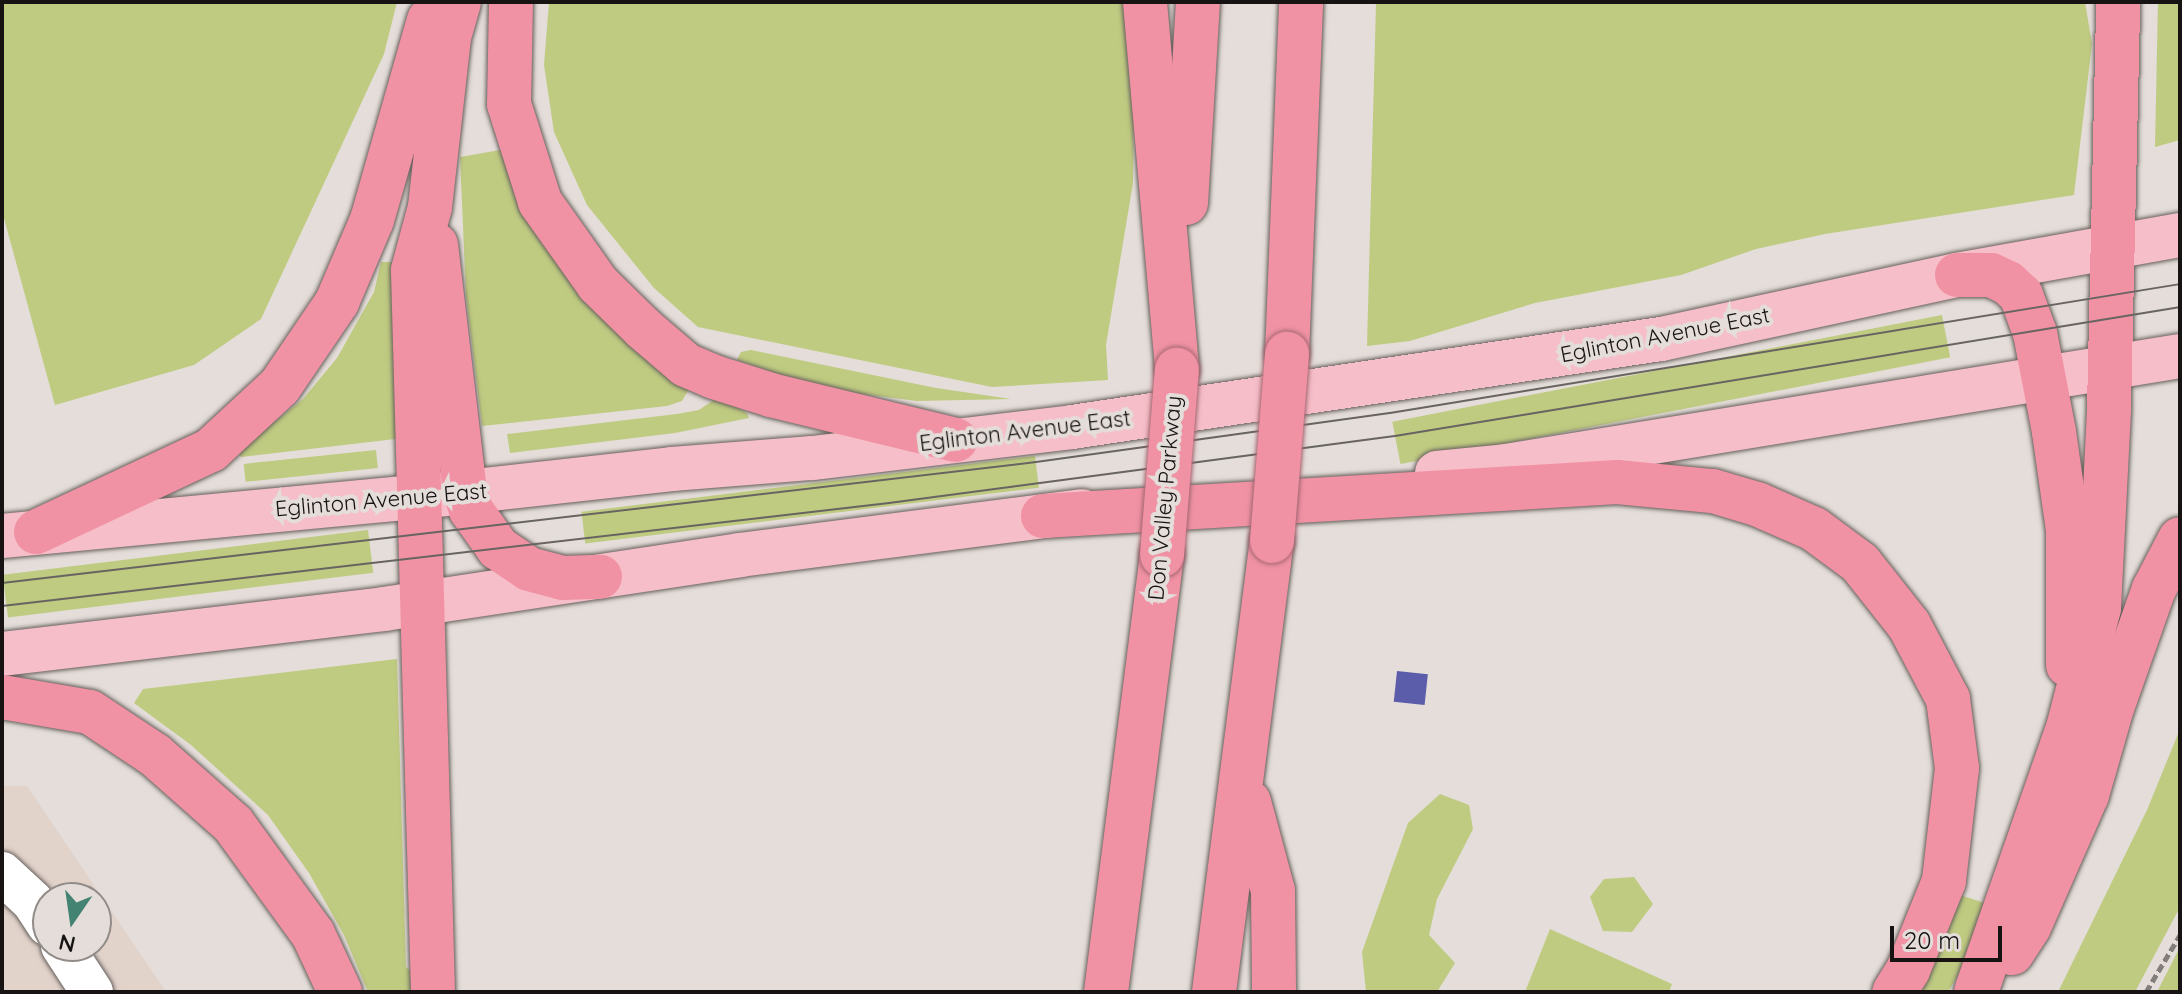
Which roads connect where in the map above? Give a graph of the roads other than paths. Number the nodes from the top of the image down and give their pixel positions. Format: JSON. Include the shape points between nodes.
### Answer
{"nodes":[{"id":1,"x":434,"y":2,"type":"edge"},
{"id":2,"x":459,"y":2,"type":"edge"},
{"id":3,"x":511,"y":2,"type":"edge"},
{"id":4,"x":1145,"y":2,"type":"edge"},
{"id":5,"x":1198,"y":2,"type":"edge"},
{"id":6,"x":1301,"y":2,"type":"edge"},
{"id":7,"x":2118,"y":2,"type":"edge"},
{"id":8,"x":430,"y":207,"type":"junction"},
{"id":9,"x":2180,"y":235,"type":"edge"},
{"id":10,"x":2111,"y":245,"type":"junction"},
{"id":11,"x":1957,"y":275,"type":"junction"},
{"id":12,"x":2180,"y":356,"type":"edge"},
{"id":13,"x":2109,"y":367,"type":"junction"},
{"id":14,"x":1177,"y":370,"type":"junction"},
{"id":15,"x":2043,"y":376,"type":"junction"},
{"id":16,"x":956,"y":440,"type":"junction"},
{"id":17,"x":465,"y":492,"type":"junction"},
{"id":18,"x":420,"y":496,"type":"junction"},
{"id":19,"x":1043,"y":516,"type":"junction"},
{"id":20,"x":19,"y":534,"type":"edge"},
{"id":21,"x":2180,"y":539,"type":"edge"},
{"id":22,"x":600,"y":577,"type":"junction"},
{"id":23,"x":424,"y":604,"type":"junction"},
{"id":24,"x":2,"y":654,"type":"edge"},
{"id":25,"x":2,"y":697,"type":"edge"},
{"id":26,"x":2068,"y":728,"type":"junction"},
{"id":27,"x":1244,"y":781,"type":"junction"},
{"id":28,"x":3,"y":874,"type":"edge"},
{"id":29,"x":32,"y":901,"type":"edge"},
{"id":30,"x":72,"y":962,"type":"edge"},
{"id":31,"x":92,"y":992,"type":"edge"},
{"id":32,"x":340,"y":992,"type":"edge"},
{"id":33,"x":433,"y":992,"type":"edge"},
{"id":34,"x":1106,"y":992,"type":"edge"},
{"id":35,"x":1214,"y":992,"type":"edge"},
{"id":36,"x":1274,"y":992,"type":"edge"},
{"id":37,"x":1894,"y":992,"type":"edge"},
{"id":38,"x":1976,"y":992,"type":"edge"},
{"id":39,"x":1988,"y":992,"type":"edge"}],
"edges":[{"from":1,"to":20,"type":"highway","via":[[372,220],[337,302],[280,386],[211,450]]},
{"from":2,"to":8,"type":"highway","via":[[449,37]]},
{"from":3,"to":16,"type":"highway","via":[[509,104],[540,202],[598,284],[686,365],[771,395]]},
{"from":4,"to":14,"type":"highway"},
{"from":5,"to":14,"type":"highway","name":"Don Valley Parkway"},
{"from":6,"to":27,"type":"highway","bridge":true,"via":[[1287,354]]},
{"from":7,"to":10,"type":"highway"},
{"from":8,"to":17,"type":"highway"},
{"from":8,"to":18,"type":"highway","via":[[413,270]]},
{"from":9,"to":10,"type":"main road","name":"Eglinton Avenue East"},
{"from":10,"to":11,"type":"main road","name":"Eglinton Avenue East"},
{"from":10,"to":13,"type":"highway"},
{"from":11,"to":15,"type":"highway","via":[[1991,275],[2021,295]]},
{"from":11,"to":16,"type":"main road","name":"Eglinton Avenue East","via":[[1661,339]]},
{"from":12,"to":13,"type":"main road"},
{"from":13,"to":15,"type":"main road"},
{"from":13,"to":26,"type":"highway","via":[[2099,608]]},
{"from":14,"to":34,"type":"highway","name":"Don Valley Parkway","bridge":true,"via":[[1162,555]]},
{"from":15,"to":19,"type":"main road","via":[[1506,466]]},
{"from":15,"to":26,"type":"highway","via":[[2068,530]]},
{"from":16,"to":17,"type":"main road","name":"Eglinton Avenue East"},
{"from":17,"to":18,"type":"main road","name":"Eglinton Avenue East"},
{"from":17,"to":22,"type":"highway","via":[[481,528],[498,548],[529,569],[563,578]]},
{"from":18,"to":20,"type":"main road","name":"Eglinton Avenue East"},
{"from":18,"to":23,"type":"highway"},
{"from":19,"to":22,"type":"main road"},
{"from":19,"to":37,"type":"highway","via":[[1617,482],[1713,491],[1814,529],[1860,563],[1909,625],[1948,699],[1957,768],[1944,881]]},
{"from":21,"to":39,"type":"highway","via":[[2154,589],[2087,795],[2029,927]]},
{"from":22,"to":23,"type":"main road"},
{"from":23,"to":24,"type":"main road"},
{"from":23,"to":33,"type":"highway"},
{"from":25,"to":32,"type":"highway","via":[[90,712],[155,755],[233,824],[313,934]]},
{"from":26,"to":38,"type":"highway"},
{"from":27,"to":35,"type":"highway"},
{"from":27,"to":36,"type":"highway","via":[[1273,891]]},
{"from":28,"to":29,"type":"lane"},
{"from":30,"to":31,"type":"lane"}]}
